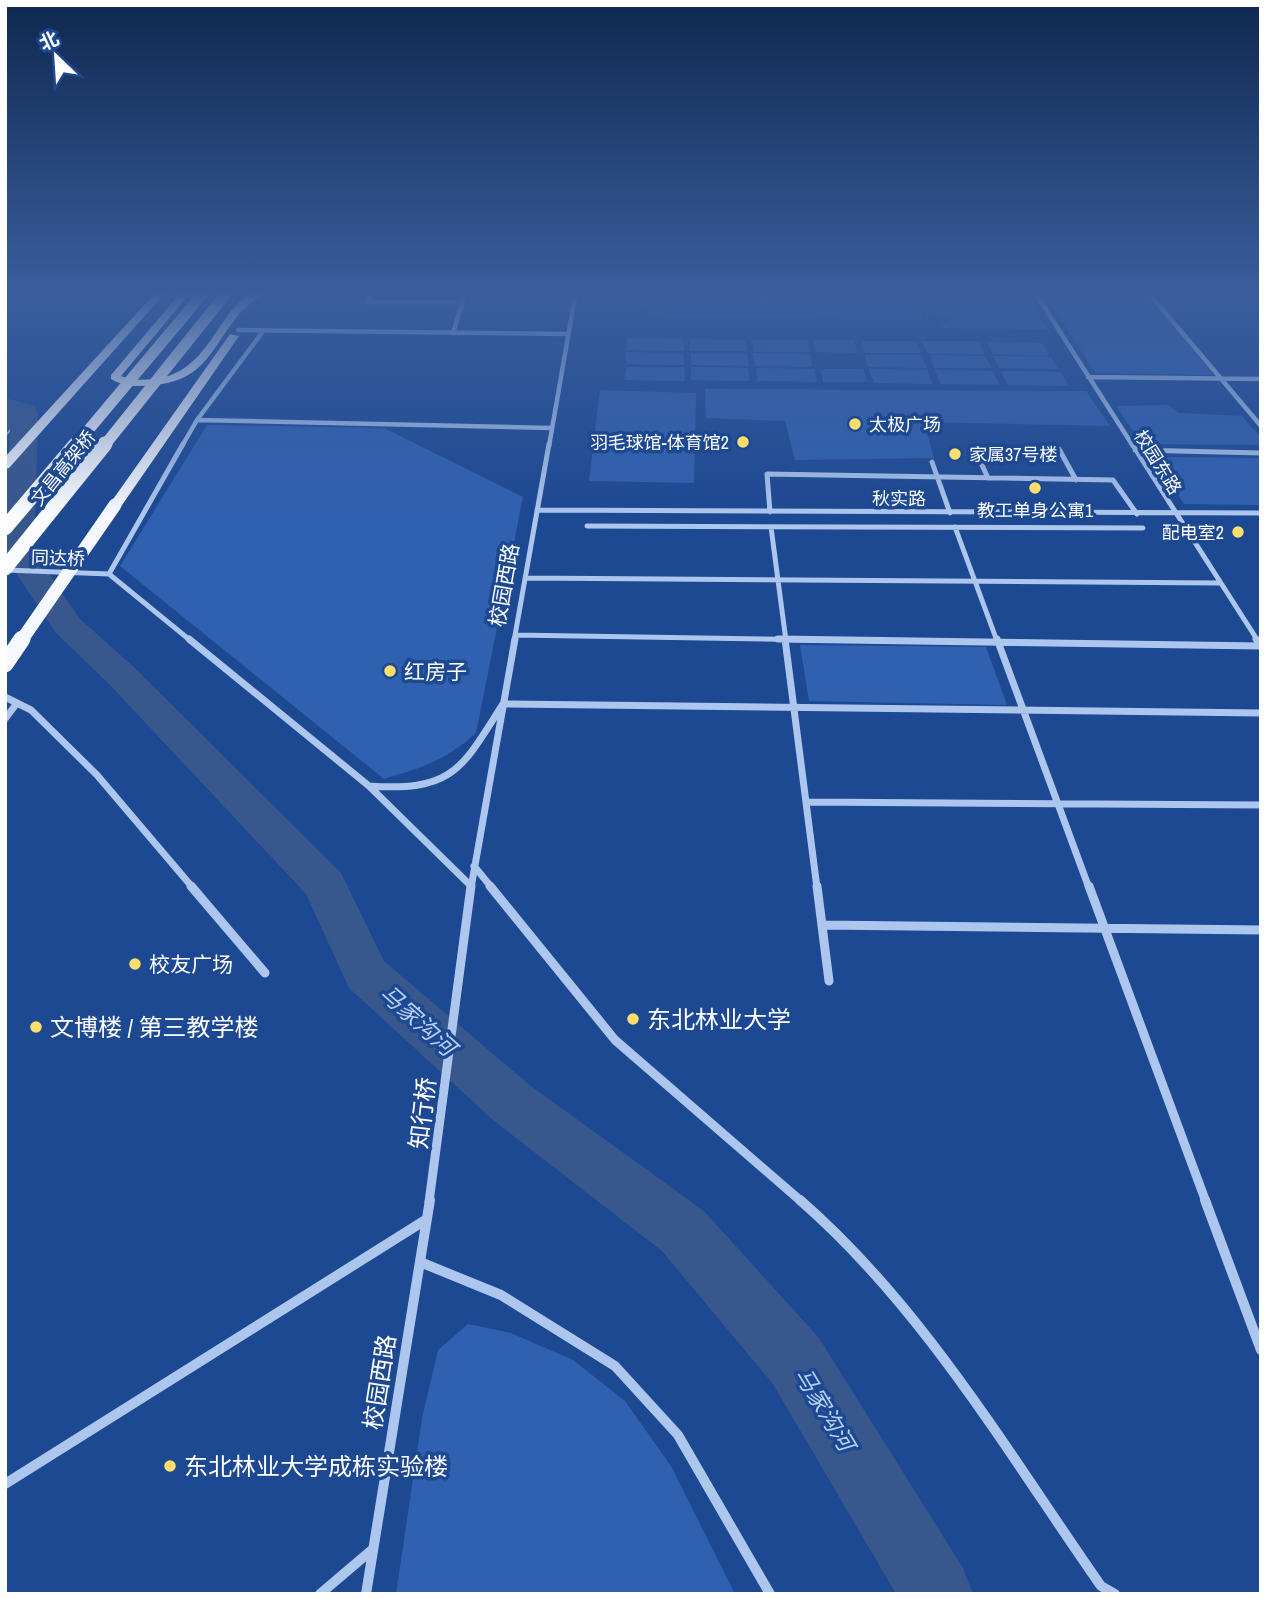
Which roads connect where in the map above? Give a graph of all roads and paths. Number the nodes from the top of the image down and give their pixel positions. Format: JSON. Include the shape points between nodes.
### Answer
{"nodes":[{"id":1,"x":94,"y":366,"type":"edge"},
{"id":2,"x":122,"y":366,"type":"edge"},
{"id":3,"x":142,"y":366,"type":"edge"},
{"id":4,"x":168,"y":366,"type":"edge"},
{"id":5,"x":196,"y":366,"type":"edge"},
{"id":6,"x":213,"y":366,"type":"edge"},
{"id":7,"x":237,"y":366,"type":"edge"},
{"id":8,"x":563,"y":366,"type":"edge"},
{"id":9,"x":1081,"y":366,"type":"edge"},
{"id":10,"x":1210,"y":366,"type":"edge"},
{"id":11,"x":1088,"y":377,"type":"junction"},
{"id":12,"x":1220,"y":378,"type":"junction"},
{"id":13,"x":1261,"y":379,"type":"edge"},
{"id":14,"x":197,"y":420,"type":"junction"},
{"id":15,"x":1261,"y":426,"type":"edge"},
{"id":16,"x":552,"y":428,"type":"junction"},
{"id":17,"x":1135,"y":450,"type":"junction"},
{"id":18,"x":1261,"y":453,"type":"edge"},
{"id":19,"x":932,"y":462,"type":"dead end"},
{"id":20,"x":5,"y":466,"type":"edge"},
{"id":21,"x":937,"y":478,"type":"junction"},
{"id":22,"x":988,"y":478,"type":"junction"},
{"id":23,"x":1076,"y":480,"type":"junction"},
{"id":24,"x":537,"y":510,"type":"junction"},
{"id":25,"x":770,"y":512,"type":"junction"},
{"id":26,"x":950,"y":513,"type":"junction"},
{"id":27,"x":1261,"y":513,"type":"edge"},
{"id":28,"x":1138,"y":514,"type":"junction"},
{"id":29,"x":1175,"y":514,"type":"junction"},
{"id":30,"x":587,"y":526,"type":"dead end"},
{"id":31,"x":771,"y":527,"type":"junction"},
{"id":32,"x":954,"y":527,"type":"junction"},
{"id":33,"x":5,"y":528,"type":"edge"},
{"id":34,"x":1143,"y":528,"type":"dead end"},
{"id":35,"x":5,"y":569,"type":"edge"},
{"id":36,"x":109,"y":573,"type":"junction"},
{"id":37,"x":525,"y":578,"type":"junction"},
{"id":38,"x":778,"y":580,"type":"junction"},
{"id":39,"x":975,"y":581,"type":"junction"},
{"id":40,"x":1220,"y":583,"type":"junction"},
{"id":41,"x":515,"y":635,"type":"junction"},
{"id":42,"x":785,"y":639,"type":"junction"},
{"id":43,"x":998,"y":642,"type":"junction"},
{"id":44,"x":1261,"y":646,"type":"edge"},
{"id":45,"x":5,"y":664,"type":"edge"},
{"id":46,"x":5,"y":697,"type":"edge"},
{"id":47,"x":17,"y":703,"type":"junction"},
{"id":48,"x":503,"y":704,"type":"junction"},
{"id":49,"x":794,"y":708,"type":"junction"},
{"id":50,"x":1023,"y":710,"type":"junction"},
{"id":51,"x":1261,"y":713,"type":"edge"},
{"id":52,"x":5,"y":719,"type":"edge"},
{"id":53,"x":369,"y":786,"type":"junction"},
{"id":54,"x":806,"y":802,"type":"junction"},
{"id":55,"x":1057,"y":803,"type":"junction"},
{"id":56,"x":1261,"y":804,"type":"edge"},
{"id":57,"x":474,"y":866,"type":"junction"},
{"id":58,"x":471,"y":886,"type":"junction"},
{"id":59,"x":822,"y":925,"type":"junction"},
{"id":60,"x":1104,"y":928,"type":"junction"},
{"id":61,"x":1261,"y":930,"type":"edge"},
{"id":62,"x":265,"y":973,"type":"dead end"},
{"id":63,"x":829,"y":981,"type":"dead end"},
{"id":64,"x":427,"y":1219,"type":"junction"},
{"id":65,"x":420,"y":1262,"type":"junction"},
{"id":66,"x":1261,"y":1350,"type":"edge"},
{"id":67,"x":5,"y":1484,"type":"edge"},
{"id":68,"x":373,"y":1549,"type":"junction"},
{"id":69,"x":320,"y":1594,"type":"edge"},
{"id":70,"x":366,"y":1594,"type":"edge"},
{"id":71,"x":770,"y":1594,"type":"edge"},
{"id":72,"x":1115,"y":1594,"type":"edge"}],
"edges":[{"from":1,"to":20,"type":"main road"},
{"from":2,"to":5,"type":"main road","via":[[115,377],[127,382],[185,376]]},
{"from":3,"to":33,"type":"highway","name":"文昌高架桥","bridge":true},
{"from":4,"to":35,"type":"highway","name":"文昌高架桥","bridge":true},
{"from":6,"to":45,"type":"main road","bridge":true},
{"from":7,"to":14,"type":"street"},
{"from":8,"to":16,"type":"street","name":"校园西路"},
{"from":9,"to":11,"type":"street","name":"校园东路"},
{"from":10,"to":12,"type":"street"},
{"from":11,"to":12,"type":"street"},
{"from":11,"to":17,"type":"street","name":"校园东路"},
{"from":12,"to":13,"type":"street"},
{"from":12,"to":15,"type":"street"},
{"from":14,"to":16,"type":"street"},
{"from":14,"to":36,"type":"street"},
{"from":16,"to":24,"type":"street","name":"校园西路"},
{"from":17,"to":18,"type":"street"},
{"from":17,"to":29,"type":"street","name":"校园东路"},
{"from":19,"to":21,"type":"street"},
{"from":21,"to":22,"type":"street"},
{"from":21,"to":25,"type":"street","via":[[767,474]]},
{"from":21,"to":26,"type":"street"},
{"from":22,"to":23,"type":"street"},
{"from":22,"to":23,"type":"street","via":[[975,450],[1059,449]]},
{"from":23,"to":28,"type":"street","via":[[1113,480]]},
{"from":24,"to":25,"type":"street","name":"秋实路"},
{"from":24,"to":37,"type":"street","name":"校园西路"},
{"from":25,"to":26,"type":"street","name":"秋实路"},
{"from":26,"to":28,"type":"street","name":"秋实路"},
{"from":27,"to":29,"type":"street","name":"秋实路"},
{"from":28,"to":29,"type":"street","name":"秋实路"},
{"from":29,"to":40,"type":"street","name":"校园东路"},
{"from":30,"to":31,"type":"street"},
{"from":31,"to":32,"type":"street"},
{"from":31,"to":38,"type":"street"},
{"from":32,"to":34,"type":"street"},
{"from":32,"to":39,"type":"street"},
{"from":35,"to":36,"type":"street","name":"同达桥","bridge":true},
{"from":36,"to":53,"type":"street"},
{"from":37,"to":38,"type":"street"},
{"from":37,"to":41,"type":"street","name":"校园西路"},
{"from":38,"to":39,"type":"street"},
{"from":38,"to":42,"type":"street"},
{"from":39,"to":40,"type":"street"},
{"from":39,"to":43,"type":"street"},
{"from":40,"to":44,"type":"street","name":"校园东路"},
{"from":41,"to":42,"type":"street"},
{"from":41,"to":48,"type":"street","name":"校园西路"},
{"from":42,"to":43,"type":"street"},
{"from":42,"to":49,"type":"street"},
{"from":43,"to":44,"type":"street"},
{"from":43,"to":50,"type":"street"},
{"from":46,"to":47,"type":"street"},
{"from":47,"to":52,"type":"street"},
{"from":47,"to":62,"type":"street","via":[[31,710],[97,775]]},
{"from":48,"to":49,"type":"street"},
{"from":48,"to":53,"type":"street","via":[[466,761],[452,772],[398,788]]},
{"from":48,"to":57,"type":"street","name":"校园西路"},
{"from":49,"to":50,"type":"street"},
{"from":49,"to":54,"type":"street"},
{"from":50,"to":51,"type":"street"},
{"from":50,"to":55,"type":"street"},
{"from":53,"to":58,"type":"street"},
{"from":54,"to":55,"type":"street"},
{"from":54,"to":59,"type":"street"},
{"from":55,"to":56,"type":"street"},
{"from":55,"to":60,"type":"street"},
{"from":57,"to":58,"type":"street","name":"校园西路"},
{"from":57,"to":72,"type":"street","via":[[615,1040],[841,1236],[923,1331],[1101,1586]]},
{"from":58,"to":64,"type":"street","name":"知行桥"},
{"from":59,"to":60,"type":"street"},
{"from":59,"to":63,"type":"street"},
{"from":60,"to":61,"type":"street"},
{"from":60,"to":66,"type":"street"},
{"from":64,"to":65,"type":"street","name":"校园西路"},
{"from":64,"to":67,"type":"street"},
{"from":65,"to":68,"type":"street","name":"校园西路"},
{"from":65,"to":71,"type":"street","via":[[501,1294],[615,1366],[678,1435]]},
{"from":68,"to":69,"type":"street"},
{"from":68,"to":70,"type":"street","name":"校园西路"}]}
